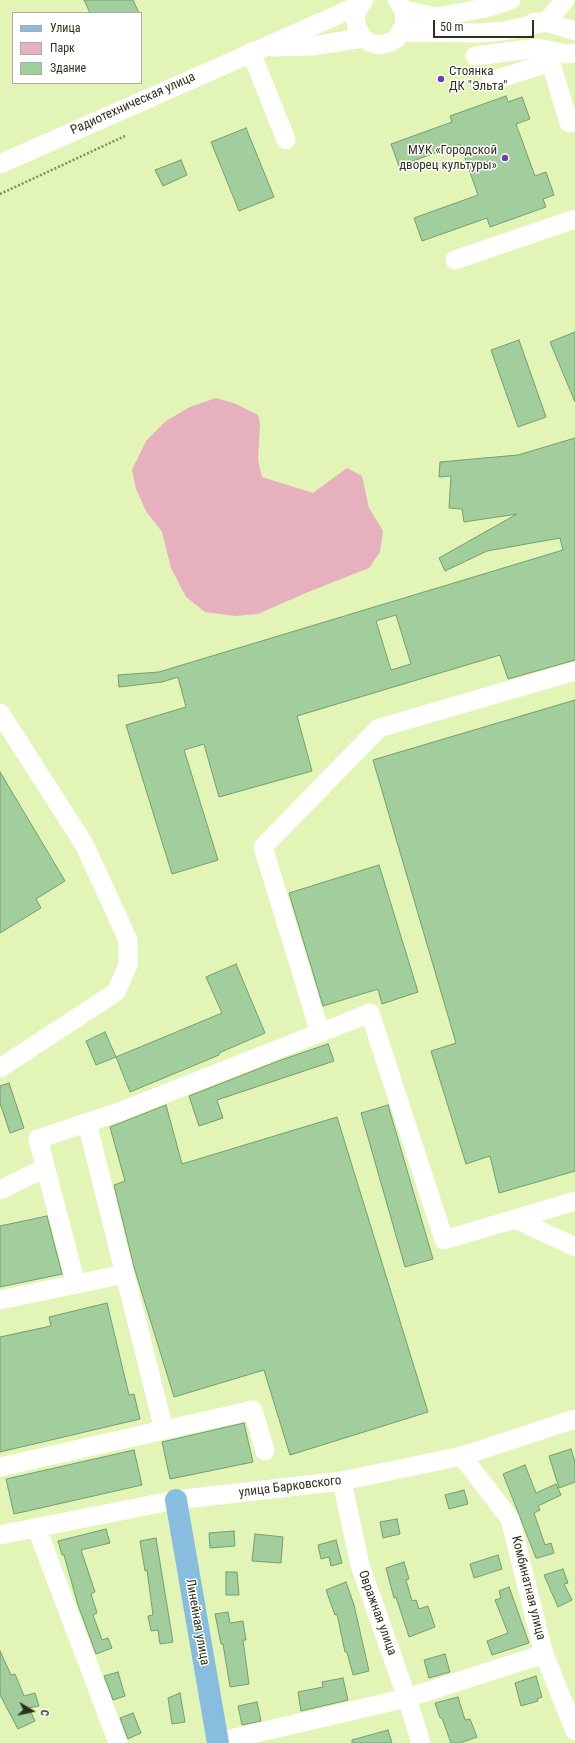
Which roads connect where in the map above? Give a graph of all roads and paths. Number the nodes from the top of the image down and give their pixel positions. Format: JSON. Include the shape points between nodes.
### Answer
{"nodes":[{"id":1,"x":565,"y":0,"type":"edge"},
{"id":2,"x":569,"y":0,"type":"edge"},
{"id":3,"x":508,"y":1,"type":"edge"},
{"id":4,"x":362,"y":2,"type":"edge"},
{"id":5,"x":400,"y":5,"type":"edge"},
{"id":6,"x":575,"y":13,"type":"edge"},
{"id":7,"x":546,"y":22,"type":"junction"},
{"id":8,"x":402,"y":32,"type":"junction"},
{"id":9,"x":575,"y":32,"type":"edge"},
{"id":10,"x":363,"y":38,"type":"junction"},
{"id":11,"x":259,"y":50,"type":"junction"},
{"id":12,"x":575,"y":53,"type":"edge"},
{"id":13,"x":475,"y":56,"type":"dead end"},
{"id":14,"x":549,"y":56,"type":"junction"},
{"id":15,"x":491,"y":81,"type":"dead end"},
{"id":16,"x":569,"y":123,"type":"dead end"},
{"id":17,"x":125,"y":136,"type":"dead end"},
{"id":18,"x":286,"y":140,"type":"dead end"},
{"id":19,"x":0,"y":164,"type":"edge"},
{"id":20,"x":0,"y":194,"type":"edge"},
{"id":21,"x":575,"y":219,"type":"edge"},
{"id":22,"x":455,"y":260,"type":"dead end"},
{"id":23,"x":575,"y":671,"type":"edge"},
{"id":24,"x":0,"y":713,"type":"edge"},
{"id":25,"x":320,"y":1033,"type":"junction"},
{"id":26,"x":0,"y":1068,"type":"edge"},
{"id":27,"x":87,"y":1123,"type":"junction"},
{"id":28,"x":45,"y":1168,"type":"junction"},
{"id":29,"x":0,"y":1190,"type":"edge"},
{"id":30,"x":575,"y":1202,"type":"edge"},
{"id":31,"x":515,"y":1219,"type":"junction"},
{"id":32,"x":575,"y":1247,"type":"edge"},
{"id":33,"x":125,"y":1274,"type":"junction"},
{"id":34,"x":76,"y":1284,"type":"junction"},
{"id":35,"x":0,"y":1300,"type":"edge"},
{"id":36,"x":575,"y":1419,"type":"edge"},
{"id":37,"x":164,"y":1430,"type":"junction"},
{"id":38,"x":265,"y":1451,"type":"dead end"},
{"id":39,"x":462,"y":1456,"type":"junction"},
{"id":40,"x":0,"y":1467,"type":"edge"},
{"id":41,"x":342,"y":1481,"type":"junction"},
{"id":42,"x":176,"y":1500,"type":"junction"},
{"id":43,"x":37,"y":1529,"type":"junction"},
{"id":44,"x":0,"y":1535,"type":"edge"},
{"id":45,"x":544,"y":1654,"type":"junction"},
{"id":46,"x":407,"y":1698,"type":"junction"},
{"id":47,"x":575,"y":1731,"type":"edge"},
{"id":48,"x":118,"y":1743,"type":"edge"},
{"id":49,"x":218,"y":1743,"type":"edge"},
{"id":50,"x":421,"y":1743,"type":"edge"}],
"edges":[{"from":1,"to":7,"type":"street"},
{"from":2,"to":6,"type":"street"},
{"from":3,"to":5,"type":"street","via":[[486,8],[436,17]]},
{"from":3,"to":7,"type":"street","via":[[498,15],[506,24]]},
{"from":4,"to":10,"type":"street","name":"Радиотехническая улица","via":[[355,16],[357,28]]},
{"from":4,"to":11,"type":"street","name":"Радиотехническая улица"},
{"from":5,"to":8,"type":"street","via":[[406,18]]},
{"from":7,"to":8,"type":"street","via":[[504,31],[478,33]]},
{"from":7,"to":9,"type":"street"},
{"from":8,"to":10,"type":"street","name":"Радиотехническая улица","via":[[396,39],[384,44],[371,43]]},
{"from":10,"to":11,"type":"street","name":"Радиотехническая улица","via":[[312,46]]},
{"from":11,"to":18,"type":"street"},
{"from":11,"to":19,"type":"street","name":"Радиотехническая улица"},
{"from":12,"to":14,"type":"street"},
{"from":13,"to":14,"type":"street","via":[[538,48]]},
{"from":14,"to":15,"type":"street"},
{"from":14,"to":16,"type":"street"},
{"from":17,"to":20,"type":"path"},
{"from":21,"to":22,"type":"street"},
{"from":23,"to":25,"type":"street","via":[[379,728],[263,847]]},
{"from":24,"to":26,"type":"street","via":[[84,844],[128,940],[128,965],[116,992]]},
{"from":25,"to":27,"type":"street"},
{"from":25,"to":31,"type":"street","via":[[370,1013],[444,1240]]},
{"from":27,"to":28,"type":"street","via":[[38,1139]]},
{"from":27,"to":33,"type":"street"},
{"from":28,"to":29,"type":"street"},
{"from":28,"to":34,"type":"street"},
{"from":30,"to":31,"type":"street"},
{"from":31,"to":32,"type":"street"},
{"from":33,"to":34,"type":"street"},
{"from":33,"to":37,"type":"street"},
{"from":34,"to":35,"type":"street"},
{"from":36,"to":39,"type":"street","name":"улица Барковского"},
{"from":37,"to":38,"type":"street","via":[[253,1410]]},
{"from":37,"to":40,"type":"street"},
{"from":39,"to":41,"type":"street","name":"улица Барковского"},
{"from":39,"to":45,"type":"street","name":"Комбинатная улица","via":[[510,1519]]},
{"from":41,"to":42,"type":"street","name":"улица Барковского"},
{"from":41,"to":46,"type":"street","name":"Овражная улица","via":[[360,1565]]},
{"from":42,"to":43,"type":"street","name":"улица Барковского"},
{"from":42,"to":49,"type":"main road","name":"Линейная улица"},
{"from":43,"to":44,"type":"street","name":"улица Барковского"},
{"from":43,"to":48,"type":"street"},
{"from":45,"to":46,"type":"street"},
{"from":45,"to":47,"type":"street","name":"Комбинатная улица"},
{"from":46,"to":49,"type":"street"},
{"from":46,"to":50,"type":"street","name":"Овражная улица"}]}
